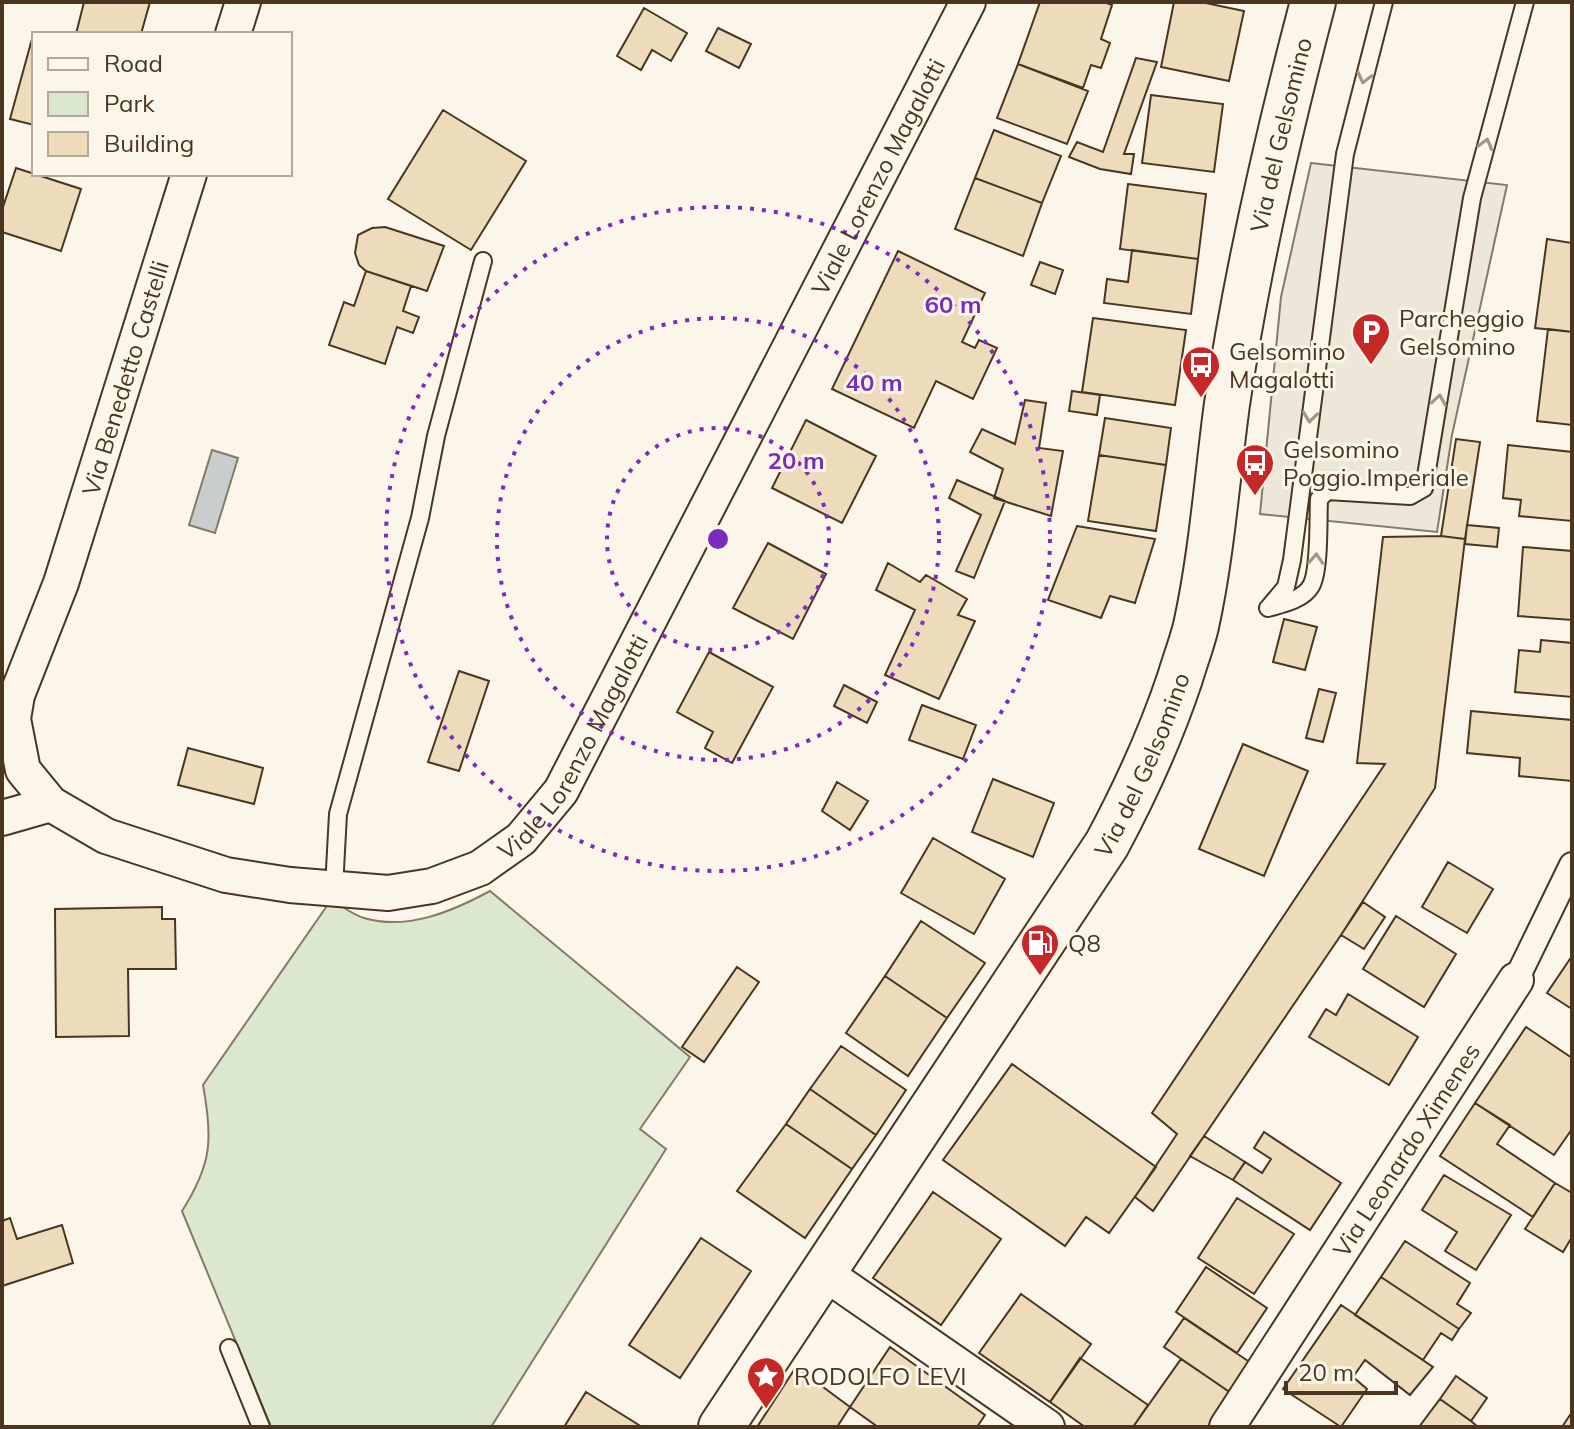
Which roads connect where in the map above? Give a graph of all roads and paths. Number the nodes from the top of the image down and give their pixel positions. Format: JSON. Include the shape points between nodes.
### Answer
{"nodes":[{"id":1,"x":243,"y":2,"type":"edge"},
{"id":2,"x":968,"y":2,"type":"edge"},
{"id":3,"x":1313,"y":2,"type":"edge"},
{"id":4,"x":1384,"y":2,"type":"edge"},
{"id":5,"x":1525,"y":2,"type":"edge"},
{"id":6,"x":234,"y":32,"type":"edge"},
{"id":7,"x":188,"y":176,"type":"edge"},
{"id":8,"x":483,"y":261,"type":"dead end"},
{"id":9,"x":61,"y":583,"type":"joint"},
{"id":10,"x":51,"y":804,"type":"junction"},
{"id":11,"x":2,"y":818,"type":"edge"},
{"id":12,"x":1572,"y":865,"type":"edge"},
{"id":13,"x":334,"y":888,"type":"junction"},
{"id":14,"x":1516,"y":980,"type":"joint"},
{"id":15,"x":823,"y":1272,"type":"junction"},
{"id":16,"x":229,"y":1348,"type":"dead end"},
{"id":17,"x":261,"y":1427,"type":"edge"},
{"id":18,"x":721,"y":1427,"type":"edge"},
{"id":19,"x":1047,"y":1427,"type":"edge"},
{"id":20,"x":1227,"y":1427,"type":"edge"}],
"edges":[{"from":1,"to":6,"type":"street"},
{"from":2,"to":13,"type":"street","name":"Viale Lorenzo Magalotti","via":[[561,791],[521,839],[480,868],[432,886],[388,893]]},
{"from":3,"to":15,"type":"main road","name":"Via del Gelsomino","via":[[1278,137],[1247,293],[1196,628],[1164,726],[1107,844]]},
{"from":4,"to":5,"type":"lane","one_way":true,"via":[[1345,154],[1292,560],[1286,587],[1268,608],[1311,588],[1319,499],[1327,491],[1410,496],[1424,488],[1472,198]]},
{"from":7,"to":9,"type":"street","name":"Via Benedetto Castelli"},
{"from":8,"to":13,"type":"lane","via":[[420,518],[338,814]]},
{"from":9,"to":10,"type":"street","name":"Viale Lorenzo Magalotti","via":[[17,695],[13,719],[23,770]]},
{"from":10,"to":11,"type":"street"},
{"from":10,"to":13,"type":"street","name":"Viale Lorenzo Magalotti","via":[[106,836],[226,875]]},
{"from":12,"to":14,"type":"street","name":"Via Leonardo Ximenes"},
{"from":14,"to":20,"type":"street","name":"Via Leonardo Ximenes"},
{"from":15,"to":18,"type":"main road","name":"Via del Gelsomino"},
{"from":15,"to":19,"type":"street"},
{"from":16,"to":17,"type":"lane"}]}
